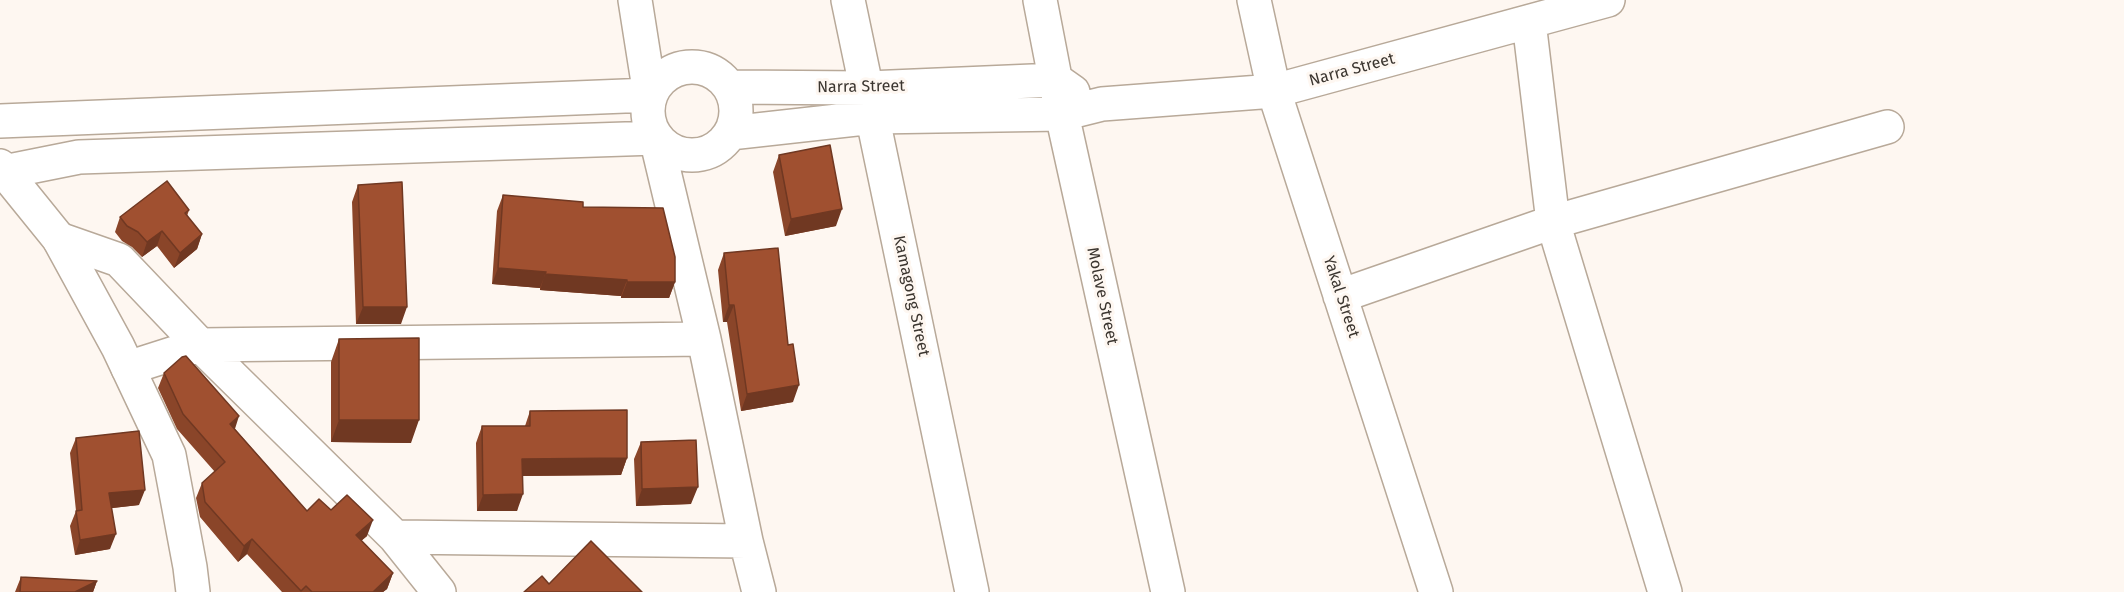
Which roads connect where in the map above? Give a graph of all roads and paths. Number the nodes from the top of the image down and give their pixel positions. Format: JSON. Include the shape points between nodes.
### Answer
{"nodes":[{"id":1,"x":634,"y":0,"type":"edge"},
{"id":2,"x":848,"y":0,"type":"edge"},
{"id":3,"x":1040,"y":0,"type":"edge"},
{"id":4,"x":1254,"y":0,"type":"edge"},
{"id":5,"x":1608,"y":0,"type":"edge"},
{"id":6,"x":1529,"y":22,"type":"junction"},
{"id":7,"x":1056,"y":80,"type":"junction"},
{"id":8,"x":730,"y":87,"type":"junction"},
{"id":9,"x":1274,"y":91,"type":"junction"},
{"id":10,"x":650,"y":95,"type":"junction"},
{"id":11,"x":871,"y":103,"type":"junction"},
{"id":12,"x":1077,"y":110,"type":"junction"},
{"id":13,"x":0,"y":121,"type":"edge"},
{"id":14,"x":1887,"y":127,"type":"dead end"},
{"id":15,"x":730,"y":133,"type":"junction"},
{"id":16,"x":656,"y":138,"type":"junction"},
{"id":17,"x":2,"y":169,"type":"edge"},
{"id":18,"x":1553,"y":222,"type":"junction"},
{"id":19,"x":60,"y":239,"type":"junction"},
{"id":20,"x":1340,"y":296,"type":"junction"},
{"id":21,"x":704,"y":339,"type":"junction"},
{"id":22,"x":200,"y":345,"type":"junction"},
{"id":23,"x":128,"y":368,"type":"junction"},
{"id":24,"x":395,"y":537,"type":"junction"},
{"id":25,"x":746,"y":541,"type":"junction"},
{"id":26,"x":193,"y":592,"type":"edge"},
{"id":27,"x":439,"y":592,"type":"edge"},
{"id":28,"x":759,"y":592,"type":"edge"},
{"id":29,"x":972,"y":592,"type":"edge"},
{"id":30,"x":1168,"y":592,"type":"edge"},
{"id":31,"x":1436,"y":592,"type":"edge"},
{"id":32,"x":1665,"y":592,"type":"edge"}],
"edges":[{"from":1,"to":10,"type":"street"},
{"from":2,"to":11,"type":"street","name":"Kamagong Street"},
{"from":3,"to":7,"type":"street"},
{"from":4,"to":9,"type":"street","name":"Yakal Street"},
{"from":5,"to":6,"type":"street","name":"Narra Street"},
{"from":6,"to":9,"type":"street","name":"Narra Street"},
{"from":6,"to":18,"type":"street"},
{"from":7,"to":11,"type":"street","name":"Narra Street"},
{"from":7,"to":12,"type":"street"},
{"from":8,"to":10,"type":"street","via":[[709,69],[680,67],[657,83]]},
{"from":8,"to":11,"type":"street","name":"Narra Street"},
{"from":8,"to":15,"type":"street","via":[[736,110]]},
{"from":9,"to":12,"type":"street","name":"Narra Street"},
{"from":9,"to":20,"type":"street","name":"Yakal Street"},
{"from":10,"to":13,"type":"street"},
{"from":10,"to":16,"type":"street","via":[[649,124]]},
{"from":11,"to":12,"type":"street","name":"Narra Street"},
{"from":11,"to":15,"type":"street","name":"Narra Street"},
{"from":11,"to":29,"type":"street","name":"Kamagong Street"},
{"from":12,"to":30,"type":"street","name":"Molave Street"},
{"from":14,"to":18,"type":"street"},
{"from":15,"to":16,"type":"street","via":[[721,145],[694,156],[666,148]]},
{"from":16,"to":17,"type":"street","via":[[79,157]]},
{"from":16,"to":21,"type":"street"},
{"from":17,"to":19,"type":"street"},
{"from":18,"to":20,"type":"street"},
{"from":18,"to":32,"type":"street"},
{"from":19,"to":22,"type":"street","via":[[119,260]]},
{"from":19,"to":23,"type":"street"},
{"from":20,"to":31,"type":"street","name":"Yakal Street"},
{"from":21,"to":22,"type":"street"},
{"from":21,"to":25,"type":"street"},
{"from":22,"to":23,"type":"street"},
{"from":22,"to":24,"type":"street"},
{"from":23,"to":26,"type":"street","via":[[169,455]]},
{"from":24,"to":25,"type":"street"},
{"from":24,"to":27,"type":"street"},
{"from":25,"to":28,"type":"street"}]}
